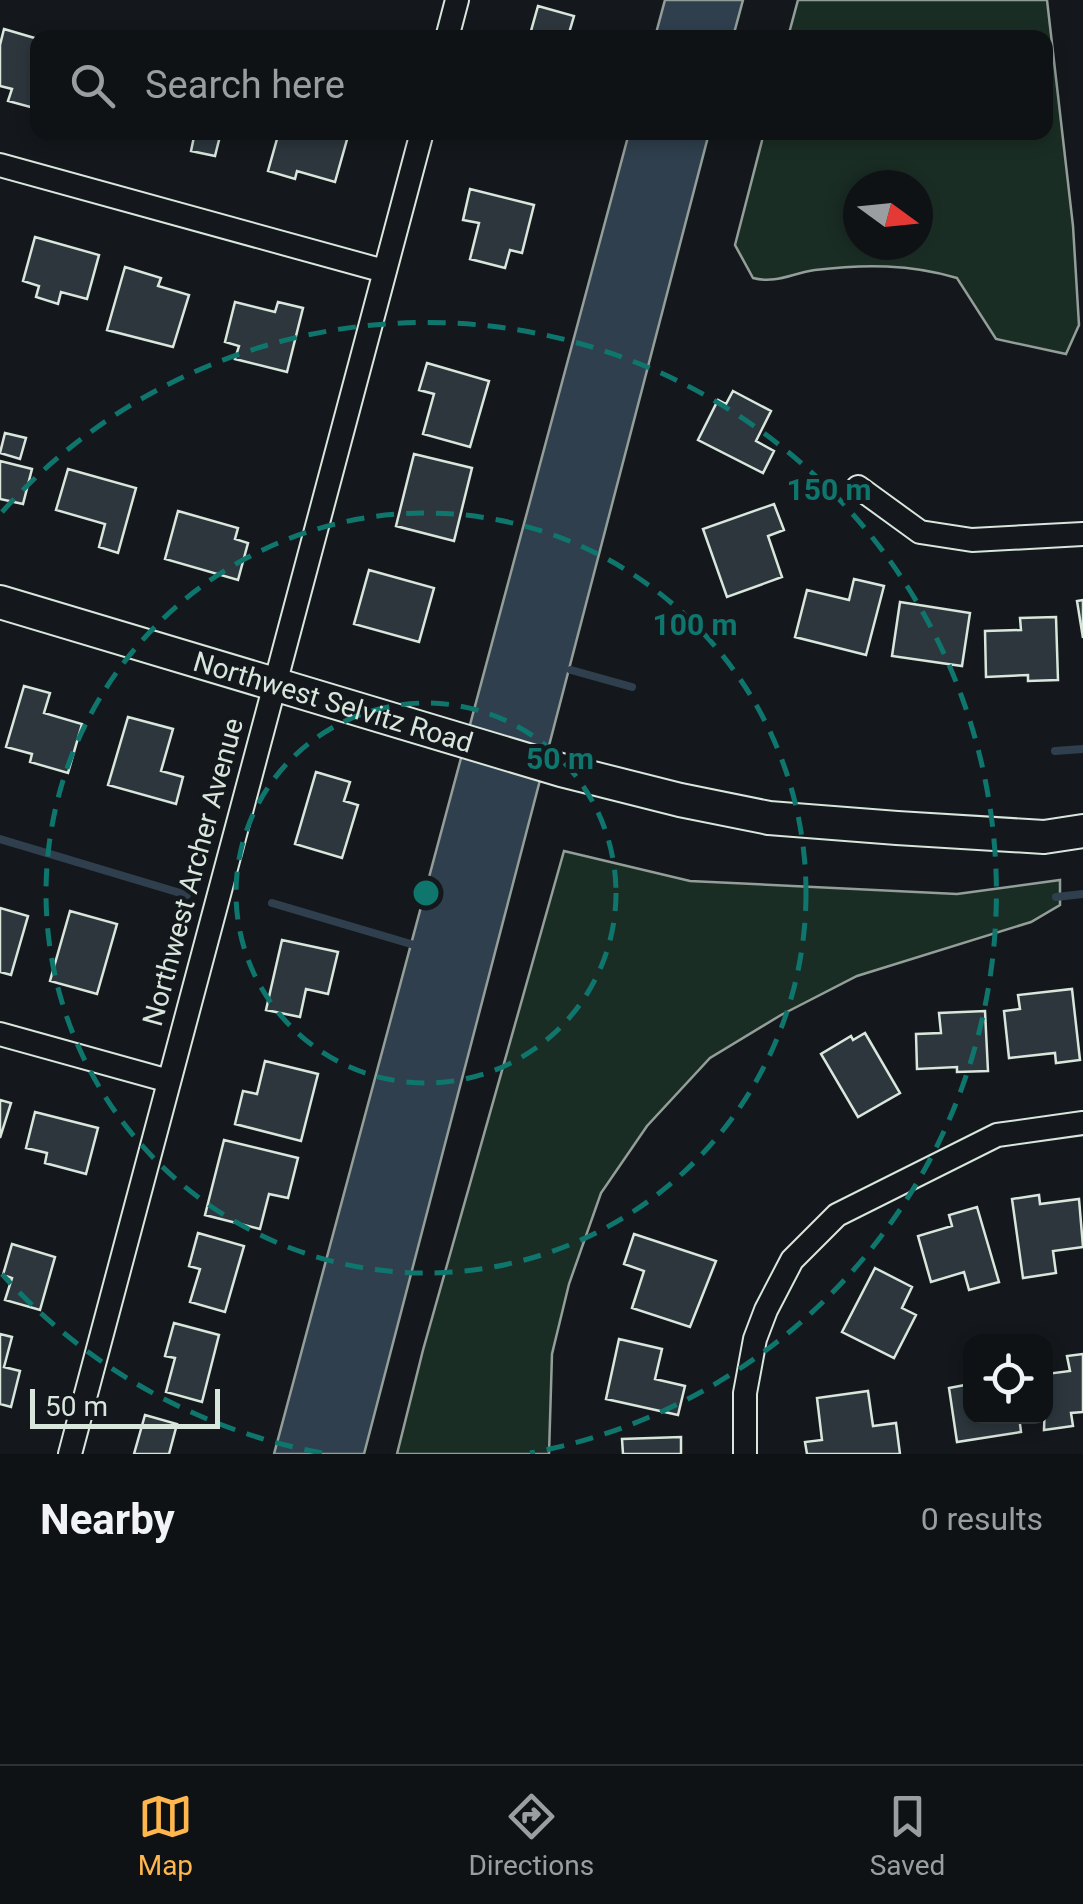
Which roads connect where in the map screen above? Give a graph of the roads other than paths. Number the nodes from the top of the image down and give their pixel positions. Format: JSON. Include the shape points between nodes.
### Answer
{"nodes":[{"id":1,"x":457,"y":0,"type":"edge"},
{"id":2,"x":449,"y":30,"type":"edge"},
{"id":3,"x":420,"y":140,"type":"edge"},
{"id":4,"x":0,"y":165,"type":"edge"},
{"id":5,"x":384,"y":271,"type":"junction"},
{"id":6,"x":858,"y":487,"type":"dead end"},
{"id":7,"x":1083,"y":534,"type":"edge"},
{"id":8,"x":0,"y":602,"type":"edge"},
{"id":9,"x":274,"y":682,"type":"junction"},
{"id":10,"x":1083,"y":832,"type":"edge"},
{"id":11,"x":0,"y":1034,"type":"edge"},
{"id":12,"x":169,"y":1080,"type":"junction"},
{"id":13,"x":1083,"y":1123,"type":"edge"},
{"id":14,"x":70,"y":1454,"type":"edge"},
{"id":15,"x":746,"y":1454,"type":"edge"}],
"edges":[{"from":1,"to":2,"type":"street"},
{"from":3,"to":5,"type":"street","name":"Northwest Archer Avenue"},
{"from":4,"to":5,"type":"street"},
{"from":5,"to":9,"type":"street","name":"Northwest Archer Avenue"},
{"from":6,"to":7,"type":"street","via":[[920,532],[972,540]]},
{"from":8,"to":9,"type":"street","name":"Northwest Selvitz Road"},
{"from":9,"to":10,"type":"street","name":"Northwest Selvitz Road","via":[[561,770],[769,818],[1044,837]]},
{"from":9,"to":12,"type":"street","name":"Northwest Archer Avenue"},
{"from":11,"to":12,"type":"street"},
{"from":12,"to":14,"type":"street","name":"Northwest Archer Avenue"},
{"from":13,"to":15,"type":"street","via":[[998,1136],[837,1216],[792,1260],[756,1338],[745,1393]]}]}
